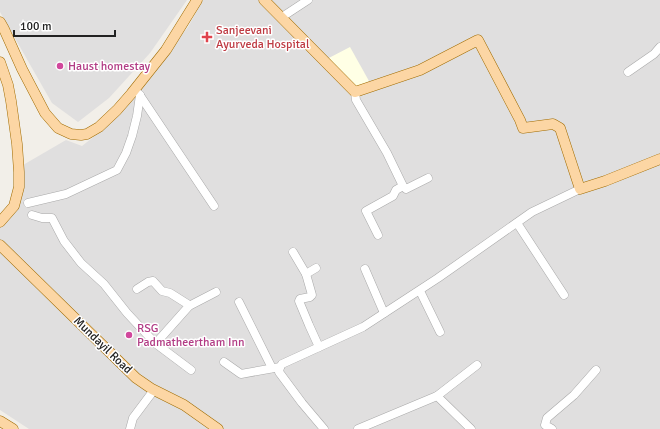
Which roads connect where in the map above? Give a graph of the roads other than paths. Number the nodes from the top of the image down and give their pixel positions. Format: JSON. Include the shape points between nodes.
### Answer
{"nodes":[{"id":1,"x":197,"y":0,"type":"edge"},
{"id":2,"x":264,"y":0,"type":"edge"},
{"id":3,"x":308,"y":0,"type":"edge"},
{"id":4,"x":282,"y":17,"type":"junction"},
{"id":5,"x":0,"y":22,"type":"edge"},
{"id":6,"x":660,"y":47,"type":"edge"},
{"id":7,"x":0,"y":62,"type":"edge"},
{"id":8,"x":628,"y":72,"type":"dead end"},
{"id":9,"x":137,"y":92,"type":"junction"},
{"id":10,"x":355,"y":92,"type":"junction"},
{"id":11,"x":660,"y":159,"type":"edge"},
{"id":12,"x":428,"y":178,"type":"dead end"},
{"id":13,"x":403,"y":186,"type":"junction"},
{"id":14,"x":580,"y":189,"type":"junction"},
{"id":15,"x":28,"y":204,"type":"dead end"},
{"id":16,"x":214,"y":206,"type":"dead end"},
{"id":17,"x":32,"y":215,"type":"dead end"},
{"id":18,"x":0,"y":222,"type":"edge"},
{"id":19,"x":517,"y":223,"type":"junction"},
{"id":20,"x":378,"y":236,"type":"dead end"},
{"id":21,"x":0,"y":245,"type":"edge"},
{"id":22,"x":293,"y":252,"type":"dead end"},
{"id":23,"x":316,"y":268,"type":"dead end"},
{"id":24,"x":365,"y":269,"type":"dead end"},
{"id":25,"x":306,"y":274,"type":"junction"},
{"id":26,"x":137,"y":289,"type":"dead end"},
{"id":27,"x":420,"y":291,"type":"junction"},
{"id":28,"x":216,"y":292,"type":"dead end"},
{"id":29,"x":564,"y":295,"type":"dead end"},
{"id":30,"x":239,"y":302,"type":"dead end"},
{"id":31,"x":189,"y":306,"type":"junction"},
{"id":32,"x":384,"y":314,"type":"junction"},
{"id":33,"x":440,"y":332,"type":"dead end"},
{"id":34,"x":155,"y":343,"type":"junction"},
{"id":35,"x":319,"y":347,"type":"junction"},
{"id":36,"x":224,"y":362,"type":"dead end"},
{"id":37,"x":477,"y":365,"type":"dead end"},
{"id":38,"x":276,"y":367,"type":"junction"},
{"id":39,"x":191,"y":370,"type":"dead end"},
{"id":40,"x":596,"y":370,"type":"dead end"},
{"id":41,"x":154,"y":390,"type":"junction"},
{"id":42,"x":437,"y":396,"type":"junction"},
{"id":43,"x":0,"y":421,"type":"edge"},
{"id":44,"x":14,"y":429,"type":"edge"},
{"id":45,"x":130,"y":429,"type":"edge"},
{"id":46,"x":218,"y":429,"type":"edge"},
{"id":47,"x":324,"y":429,"type":"edge"},
{"id":48,"x":358,"y":429,"type":"edge"},
{"id":49,"x":471,"y":429,"type":"edge"},
{"id":50,"x":552,"y":429,"type":"edge"}],
"edges":[{"from":1,"to":9,"type":"main road"},
{"from":2,"to":4,"type":"main road"},
{"from":3,"to":4,"type":"street"},
{"from":4,"to":10,"type":"main road"},
{"from":5,"to":9,"type":"main road","via":[[45,113],[58,128],[71,134],[87,134],[99,127]]},
{"from":6,"to":8,"type":"street"},
{"from":7,"to":18,"type":"main road","via":[[11,101],[19,172],[19,188],[14,206]]},
{"from":9,"to":15,"type":"street","via":[[137,116],[132,136],[117,170],[66,194]]},
{"from":9,"to":16,"type":"street"},
{"from":10,"to":13,"type":"street","via":[[356,100]]},
{"from":10,"to":14,"type":"main road","via":[[420,70],[478,40],[523,128],[553,124],[560,128]]},
{"from":11,"to":14,"type":"main road"},
{"from":12,"to":13,"type":"street","via":[[406,189]]},
{"from":13,"to":20,"type":"street","via":[[396,190],[393,196],[366,211]]},
{"from":14,"to":19,"type":"street","via":[[532,212]]},
{"from":17,"to":34,"type":"street","via":[[52,218],[80,264],[104,284]]},
{"from":19,"to":27,"type":"street"},
{"from":19,"to":29,"type":"street"},
{"from":21,"to":41,"type":"main road","name":"Mundayil Road","via":[[136,378]]},
{"from":22,"to":25,"type":"street"},
{"from":23,"to":25,"type":"street"},
{"from":24,"to":32,"type":"street"},
{"from":25,"to":35,"type":"street","via":[[312,294],[299,301]]},
{"from":26,"to":31,"type":"street","via":[[153,281],[162,291],[170,293]]},
{"from":27,"to":32,"type":"street"},
{"from":27,"to":33,"type":"street"},
{"from":28,"to":31,"type":"street"},
{"from":30,"to":38,"type":"street"},
{"from":31,"to":34,"type":"street"},
{"from":32,"to":35,"type":"street","via":[[363,327]]},
{"from":34,"to":39,"type":"street"},
{"from":35,"to":38,"type":"street"},
{"from":36,"to":38,"type":"street","via":[[241,374]]},
{"from":37,"to":42,"type":"street"},
{"from":38,"to":47,"type":"street"},
{"from":40,"to":50,"type":"street","via":[[574,395],[547,418],[545,425]]},
{"from":41,"to":45,"type":"street","via":[[133,418]]},
{"from":41,"to":46,"type":"main road","name":"Mundayil Road","via":[[184,405]]},
{"from":42,"to":48,"type":"street"},
{"from":42,"to":49,"type":"street"},
{"from":43,"to":44,"type":"main road"}]}
